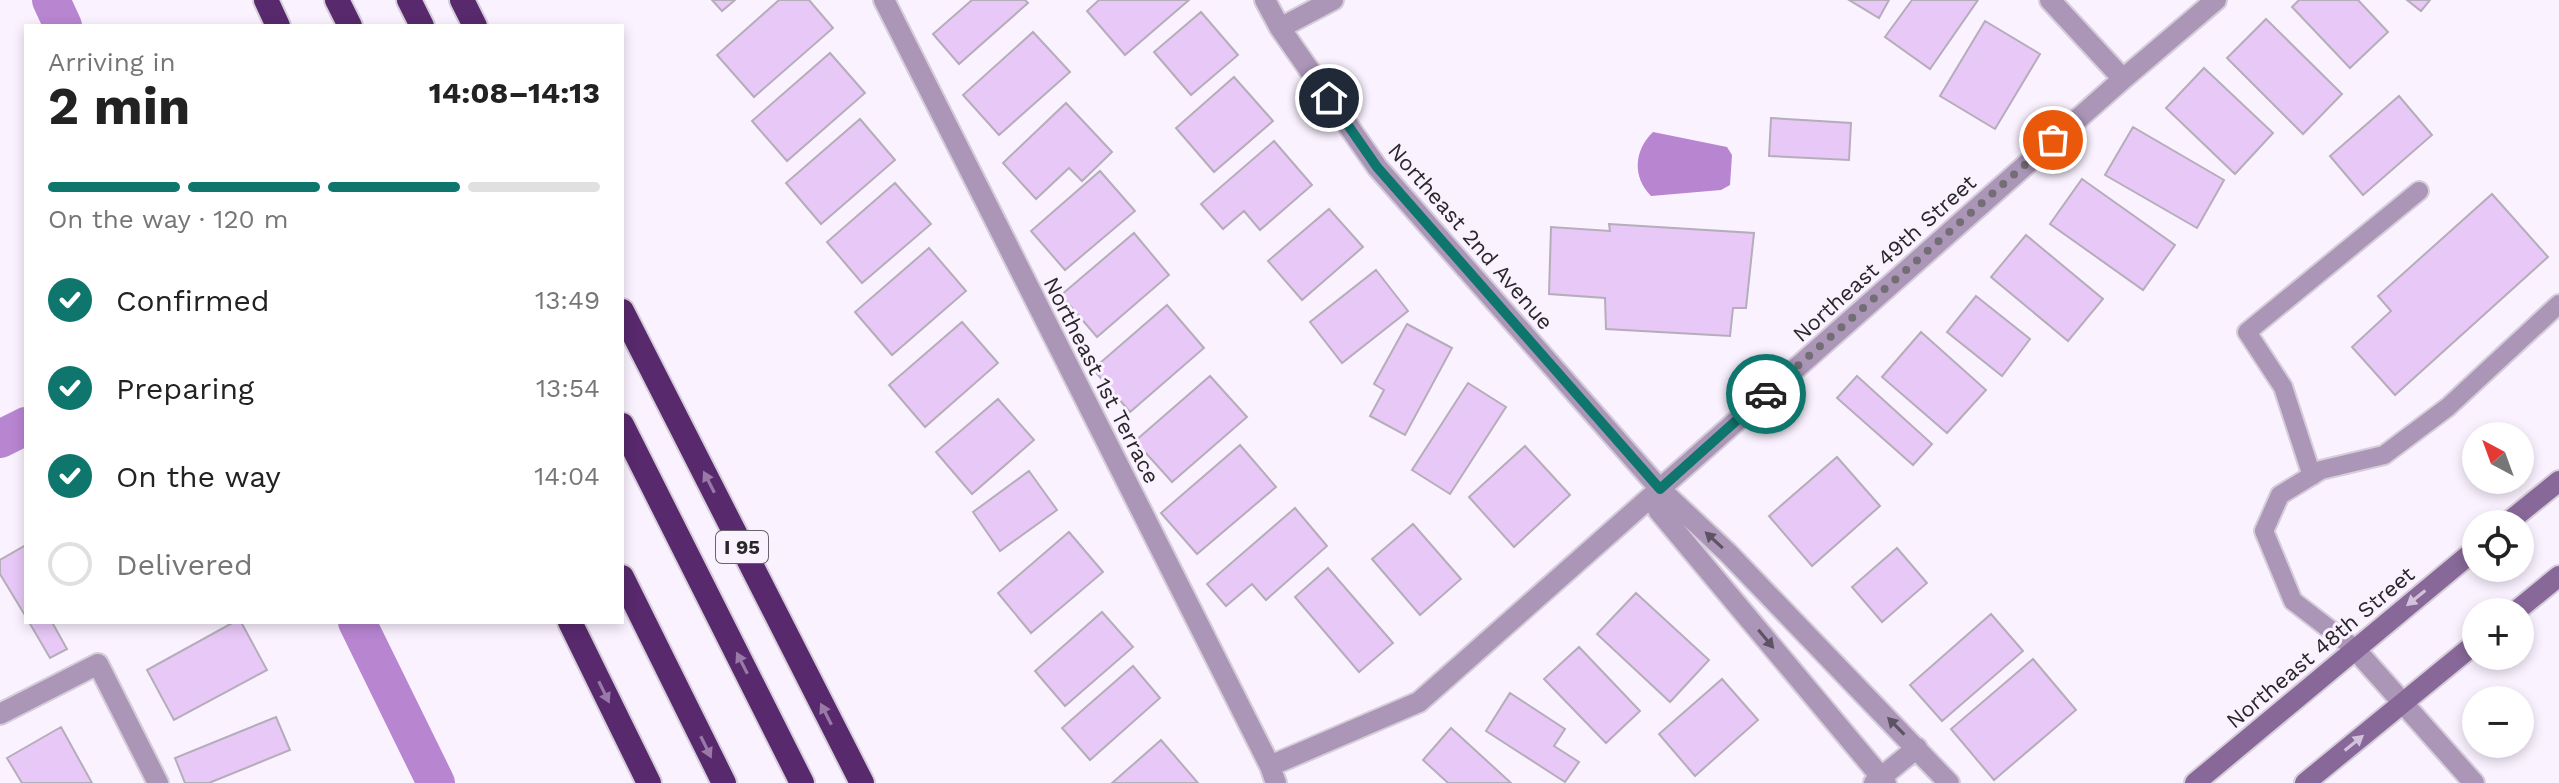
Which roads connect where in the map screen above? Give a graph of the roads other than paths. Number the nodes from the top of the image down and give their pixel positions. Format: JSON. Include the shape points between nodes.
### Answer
{"nodes":[{"id":1,"x":266,"y":0,"type":"edge"},
{"id":2,"x":337,"y":0,"type":"edge"},
{"id":3,"x":409,"y":0,"type":"edge"},
{"id":4,"x":462,"y":0,"type":"edge"},
{"id":5,"x":884,"y":0,"type":"edge"},
{"id":6,"x":1265,"y":0,"type":"edge"},
{"id":7,"x":1333,"y":0,"type":"edge"},
{"id":8,"x":2050,"y":0,"type":"edge"},
{"id":9,"x":2216,"y":0,"type":"edge"},
{"id":10,"x":277,"y":24,"type":"edge"},
{"id":11,"x":349,"y":24,"type":"edge"},
{"id":12,"x":421,"y":24,"type":"edge"},
{"id":13,"x":474,"y":24,"type":"edge"},
{"id":14,"x":1280,"y":28,"type":"junction"},
{"id":15,"x":2123,"y":79,"type":"junction"},
{"id":16,"x":2419,"y":191,"type":"dead end"},
{"id":17,"x":2559,"y":304,"type":"edge"},
{"id":18,"x":624,"y":315,"type":"edge"},
{"id":19,"x":624,"y":429,"type":"edge"},
{"id":20,"x":2312,"y":476,"type":"junction"},
{"id":21,"x":2559,"y":481,"type":"edge"},
{"id":22,"x":1660,"y":489,"type":"junction"},
{"id":23,"x":2523,"y":510,"type":"edge"},
{"id":24,"x":2462,"y":560,"type":"edge"},
{"id":25,"x":2559,"y":576,"type":"edge"},
{"id":26,"x":624,"y":581,"type":"edge"},
{"id":27,"x":2532,"y":598,"type":"edge"},
{"id":28,"x":571,"y":624,"type":"edge"},
{"id":29,"x":2354,"y":648,"type":"junction"},
{"id":30,"x":2462,"y":655,"type":"edge"},
{"id":31,"x":2403,"y":703,"type":"junction"},
{"id":32,"x":0,"y":714,"type":"edge"},
{"id":33,"x":1917,"y":748,"type":"junction"},
{"id":34,"x":1273,"y":774,"type":"edge"},
{"id":35,"x":1880,"y":781,"type":"edge"},
{"id":36,"x":158,"y":783,"type":"edge"},
{"id":37,"x":649,"y":783,"type":"edge"},
{"id":38,"x":724,"y":783,"type":"edge"},
{"id":39,"x":802,"y":783,"type":"edge"},
{"id":40,"x":862,"y":783,"type":"edge"},
{"id":41,"x":1949,"y":783,"type":"edge"},
{"id":42,"x":2195,"y":783,"type":"edge"},
{"id":43,"x":2305,"y":783,"type":"edge"},
{"id":44,"x":2474,"y":783,"type":"edge"}],
"edges":[{"from":1,"to":10,"type":"highway"},
{"from":2,"to":11,"type":"highway"},
{"from":3,"to":12,"type":"highway"},
{"from":4,"to":13,"type":"highway"},
{"from":5,"to":34,"type":"street","name":"Northeast 1st Terrace"},
{"from":6,"to":14,"type":"street","name":"Northeast 2nd Avenue"},
{"from":7,"to":14,"type":"street"},
{"from":8,"to":15,"type":"street"},
{"from":9,"to":15,"type":"street","name":"Northeast 49th Street"},
{"from":14,"to":22,"type":"street","name":"Northeast 2nd Avenue","via":[[1377,167]]},
{"from":15,"to":22,"type":"street","name":"Northeast 49th Street"},
{"from":16,"to":20,"type":"lane","via":[[2247,332],[2283,387]]},
{"from":17,"to":20,"type":"lane","via":[[2448,407],[2384,455]]},
{"from":40,"to":18,"type":"highway","number":"I 95","one_way":true},
{"from":39,"to":19,"type":"highway","one_way":true},
{"from":20,"to":29,"type":"lane","via":[[2280,495],[2264,531],[2293,601]]},
{"from":21,"to":23,"type":"main road"},
{"from":33,"to":22,"type":"street","name":"Northeast 2nd Avenue","one_way":true},
{"from":22,"to":34,"type":"street","name":"Northeast 49th Street","via":[[1419,702]]},
{"from":22,"to":35,"type":"street","name":"Northeast 2nd Avenue","one_way":true,"via":[[1658,510]]},
{"from":24,"to":29,"type":"main road","name":"Northeast 48th Street","one_way":true},
{"from":25,"to":27,"type":"main road"},
{"from":26,"to":38,"type":"highway","one_way":true},
{"from":28,"to":37,"type":"highway","one_way":true},
{"from":29,"to":31,"type":"street"},
{"from":29,"to":42,"type":"main road","name":"Northeast 48th Street"},
{"from":30,"to":31,"type":"main road"},
{"from":43,"to":31,"type":"main road","one_way":true},
{"from":31,"to":44,"type":"street"},
{"from":32,"to":36,"type":"street","via":[[98,664]]},
{"from":33,"to":35,"type":"street"},
{"from":33,"to":41,"type":"street","name":"Northeast 2nd Avenue"}]}
